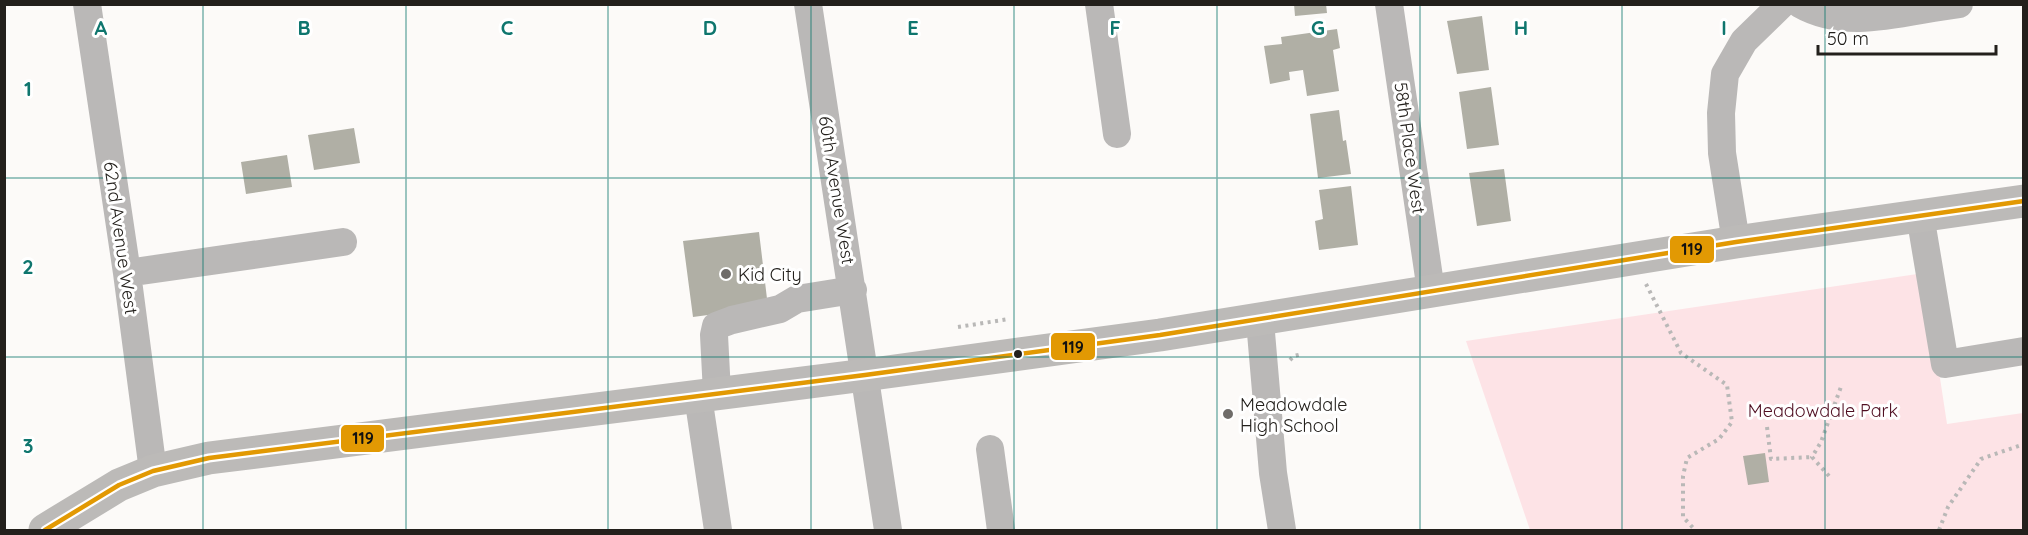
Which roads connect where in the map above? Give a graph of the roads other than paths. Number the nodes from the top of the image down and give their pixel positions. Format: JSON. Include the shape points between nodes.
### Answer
{"nodes":[{"id":1,"x":87,"y":4,"type":"edge"},
{"id":2,"x":808,"y":4,"type":"edge"},
{"id":3,"x":1099,"y":4,"type":"edge"},
{"id":4,"x":1389,"y":4,"type":"edge"},
{"id":5,"x":1782,"y":4,"type":"edge"},
{"id":6,"x":1800,"y":4,"type":"edge"},
{"id":7,"x":1959,"y":4,"type":"edge"},
{"id":8,"x":1117,"y":134,"type":"dead end"},
{"id":9,"x":2024,"y":201,"type":"edge"},
{"id":10,"x":1920,"y":215,"type":"junction"},
{"id":11,"x":343,"y":242,"type":"dead end"},
{"id":12,"x":1736,"y":242,"type":"junction"},
{"id":13,"x":127,"y":273,"type":"junction"},
{"id":14,"x":853,"y":290,"type":"junction"},
{"id":15,"x":1431,"y":291,"type":"junction"},
{"id":16,"x":1260,"y":321,"type":"junction"},
{"id":17,"x":2024,"y":351,"type":"edge"},
{"id":18,"x":865,"y":375,"type":"junction"},
{"id":19,"x":708,"y":394,"type":"junction"},
{"id":20,"x":990,"y":449,"type":"dead end"},
{"id":21,"x":153,"y":471,"type":"junction"},
{"id":22,"x":45,"y":531,"type":"edge"},
{"id":23,"x":718,"y":531,"type":"edge"},
{"id":24,"x":888,"y":531,"type":"edge"},
{"id":25,"x":1001,"y":531,"type":"edge"},
{"id":26,"x":1282,"y":531,"type":"edge"}],
"edges":[{"from":1,"to":13,"type":"street","name":"62nd Avenue West"},
{"from":2,"to":14,"type":"street","name":"60th Avenue West"},
{"from":3,"to":8,"type":"street"},
{"from":4,"to":15,"type":"street","name":"58th Place West"},
{"from":5,"to":12,"type":"street","via":[[1744,41],[1725,74],[1722,153]]},
{"from":6,"to":7,"type":"street","via":[[1856,18]]},
{"from":9,"to":10,"type":"main road"},
{"from":10,"to":12,"type":"main road"},
{"from":10,"to":17,"type":"street","via":[[1945,364]]},
{"from":11,"to":13,"type":"street"},
{"from":12,"to":15,"type":"main road"},
{"from":13,"to":21,"type":"street","name":"62nd Avenue West"},
{"from":14,"to":18,"type":"street","name":"60th Avenue West"},
{"from":14,"to":19,"type":"street","via":[[797,299],[780,309],[716,326]]},
{"from":15,"to":16,"type":"main road"},
{"from":16,"to":18,"type":"main road"},
{"from":16,"to":26,"type":"street"},
{"from":18,"to":19,"type":"main road"},
{"from":18,"to":24,"type":"street","name":"60th Avenue West"},
{"from":19,"to":21,"type":"main road","via":[[209,458]]},
{"from":19,"to":23,"type":"street"},
{"from":20,"to":25,"type":"street"},
{"from":21,"to":22,"type":"main road","via":[[119,485]]}]}
